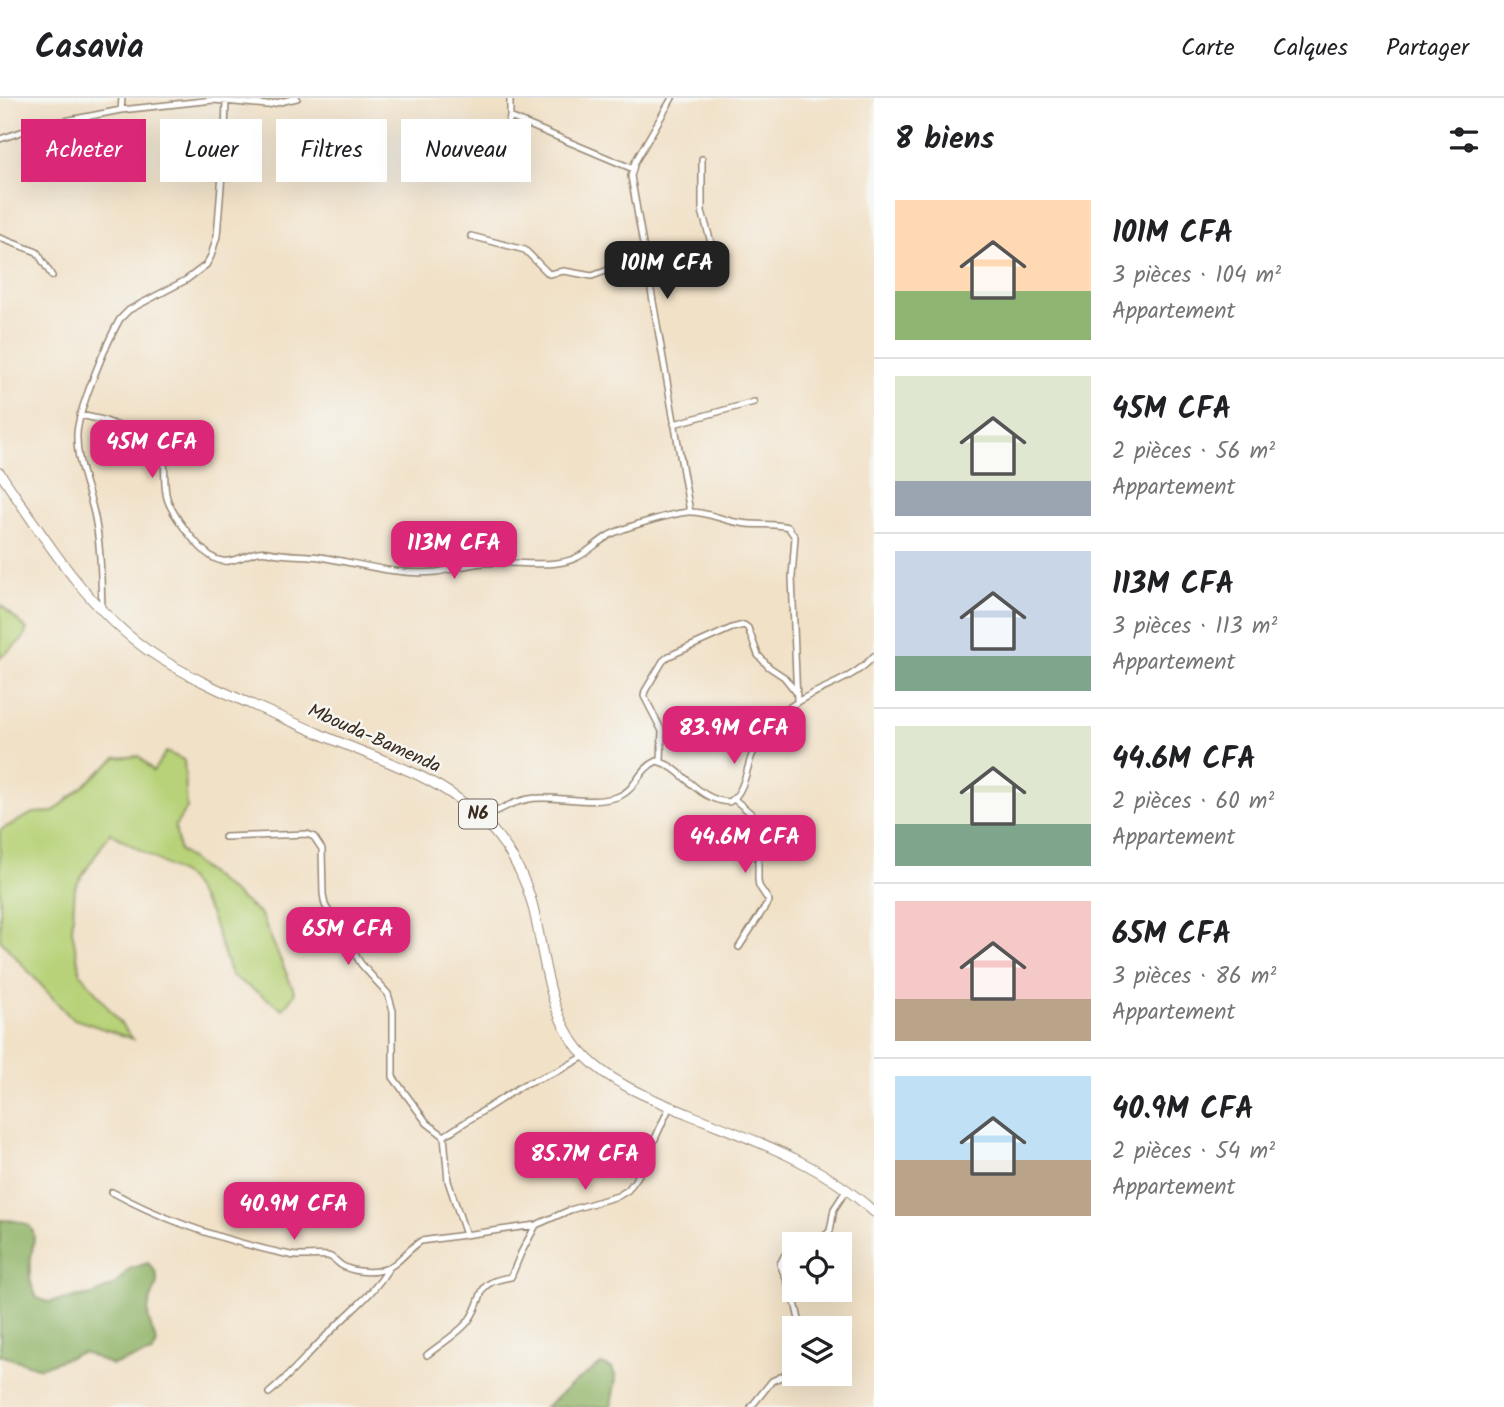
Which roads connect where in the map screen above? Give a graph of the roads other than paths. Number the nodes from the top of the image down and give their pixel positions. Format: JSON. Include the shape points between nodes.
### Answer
{"nodes":[{"id":1,"x":122,"y":98,"type":"edge"},
{"id":2,"x":297,"y":98,"type":"edge"},
{"id":3,"x":510,"y":98,"type":"edge"},
{"id":4,"x":672,"y":98,"type":"edge"},
{"id":5,"x":226,"y":100,"type":"edge"},
{"id":6,"x":121,"y":110,"type":"junction"},
{"id":7,"x":510,"y":117,"type":"joint"},
{"id":8,"x":0,"y":139,"type":"edge"},
{"id":9,"x":702,"y":159,"type":"dead end"},
{"id":10,"x":631,"y":168,"type":"junction"},
{"id":11,"x":471,"y":236,"type":"dead end"},
{"id":12,"x":0,"y":238,"type":"edge"},
{"id":13,"x":647,"y":262,"type":"junction"},
{"id":14,"x":52,"y":276,"type":"dead end"},
{"id":15,"x":754,"y":402,"type":"dead end"},
{"id":16,"x":80,"y":415,"type":"junction"},
{"id":17,"x":674,"y":424,"type":"junction"},
{"id":18,"x":0,"y":473,"type":"edge"},
{"id":19,"x":690,"y":512,"type":"junction"},
{"id":20,"x":102,"y":610,"type":"junction"},
{"id":21,"x":874,"y":656,"type":"edge"},
{"id":22,"x":796,"y":692,"type":"junction"},
{"id":23,"x":797,"y":701,"type":"junction"},
{"id":24,"x":661,"y":762,"type":"junction"},
{"id":25,"x":734,"y":799,"type":"junction"},
{"id":26,"x":483,"y":818,"type":"junction"},
{"id":27,"x":225,"y":837,"type":"dead end"},
{"id":28,"x":738,"y":947,"type":"dead end"},
{"id":29,"x":585,"y":1056,"type":"junction"},
{"id":30,"x":670,"y":1106,"type":"junction"},
{"id":31,"x":444,"y":1136,"type":"junction"},
{"id":32,"x":847,"y":1189,"type":"junction"},
{"id":33,"x":112,"y":1192,"type":"dead end"},
{"id":34,"x":874,"y":1212,"type":"edge"},
{"id":35,"x":536,"y":1225,"type":"junction"},
{"id":36,"x":829,"y":1232,"type":"edge"},
{"id":37,"x":466,"y":1234,"type":"junction"},
{"id":38,"x":389,"y":1268,"type":"junction"},
{"id":39,"x":427,"y":1355,"type":"dead end"},
{"id":40,"x":782,"y":1376,"type":"edge"},
{"id":41,"x":269,"y":1393,"type":"dead end"},
{"id":42,"x":751,"y":1407,"type":"edge"}],
"edges":[{"from":1,"to":6,"type":"street"},
{"from":2,"to":5,"type":"street","via":[[267,105]]},
{"from":3,"to":7,"type":"street"},
{"from":4,"to":10,"type":"street"},
{"from":5,"to":6,"type":"street"},
{"from":5,"to":16,"type":"street","via":[[217,236],[211,256],[198,271],[120,319]]},
{"from":6,"to":8,"type":"street","via":[[39,126]]},
{"from":7,"to":10,"type":"street"},
{"from":9,"to":13,"type":"street","via":[[702,211],[713,257]]},
{"from":10,"to":13,"type":"street"},
{"from":11,"to":13,"type":"street","via":[[525,250],[549,274],[592,275],[621,264]]},
{"from":12,"to":14,"type":"street","via":[[37,252]]},
{"from":13,"to":17,"type":"street"},
{"from":15,"to":17,"type":"street"},
{"from":16,"to":19,"type":"street","via":[[159,444],[172,508],[195,541],[221,561],[264,551],[400,572],[436,572],[481,563],[556,563],[576,559],[608,536],[634,525]]},
{"from":16,"to":20,"type":"street","via":[[78,454],[95,516]]},
{"from":17,"to":19,"type":"street"},
{"from":18,"to":20,"type":"highway","name":"Mbouda-Bamenda","number":"N6","via":[[64,566]]},
{"from":19,"to":22,"type":"street","via":[[740,523],[783,525],[794,533]]},
{"from":20,"to":26,"type":"highway","name":"Mbouda-Bamenda","number":"N6","via":[[147,649],[195,677],[432,781]]},
{"from":21,"to":23,"type":"street","via":[[852,676]]},
{"from":22,"to":23,"type":"street"},
{"from":22,"to":24,"type":"street","via":[[758,655],[744,625],[669,656],[645,691],[662,731]]},
{"from":23,"to":25,"type":"street","via":[[763,736]]},
{"from":24,"to":25,"type":"street","via":[[706,797],[719,802]]},
{"from":24,"to":26,"type":"street","via":[[643,769],[632,788],[620,796],[533,799]]},
{"from":25,"to":28,"type":"street","via":[[758,824],[758,880],[769,901]]},
{"from":26,"to":29,"type":"highway","name":"Mbouda-Bamenda","number":"N6","via":[[499,835],[523,878],[553,999]]},
{"from":27,"to":31,"type":"street","via":[[307,834],[319,841],[326,905],[361,964],[388,994],[393,1012],[393,1077],[427,1123]]},
{"from":29,"to":30,"type":"highway","name":"Mbouda-Bamenda","number":"N6","via":[[614,1080]]},
{"from":29,"to":31,"type":"street","via":[[523,1084]]},
{"from":30,"to":32,"type":"highway","name":"Mbouda-Bamenda","number":"N6","via":[[781,1150]]},
{"from":30,"to":35,"type":"street","via":[[628,1190]]},
{"from":31,"to":37,"type":"street","via":[[449,1181]]},
{"from":32,"to":34,"type":"highway","name":"Mbouda-Bamenda","number":"N6"},
{"from":32,"to":36,"type":"street","via":[[834,1209]]},
{"from":33,"to":38,"type":"street","via":[[142,1209],[219,1236],[291,1255],[327,1256],[350,1269],[374,1272]]},
{"from":35,"to":37,"type":"street"},
{"from":35,"to":39,"type":"street","via":[[512,1277],[493,1280],[482,1289],[469,1320]]},
{"from":37,"to":38,"type":"street","via":[[421,1241]]},
{"from":38,"to":41,"type":"street","via":[[377,1288]]},
{"from":40,"to":42,"type":"street","via":[[772,1381]]}]}
